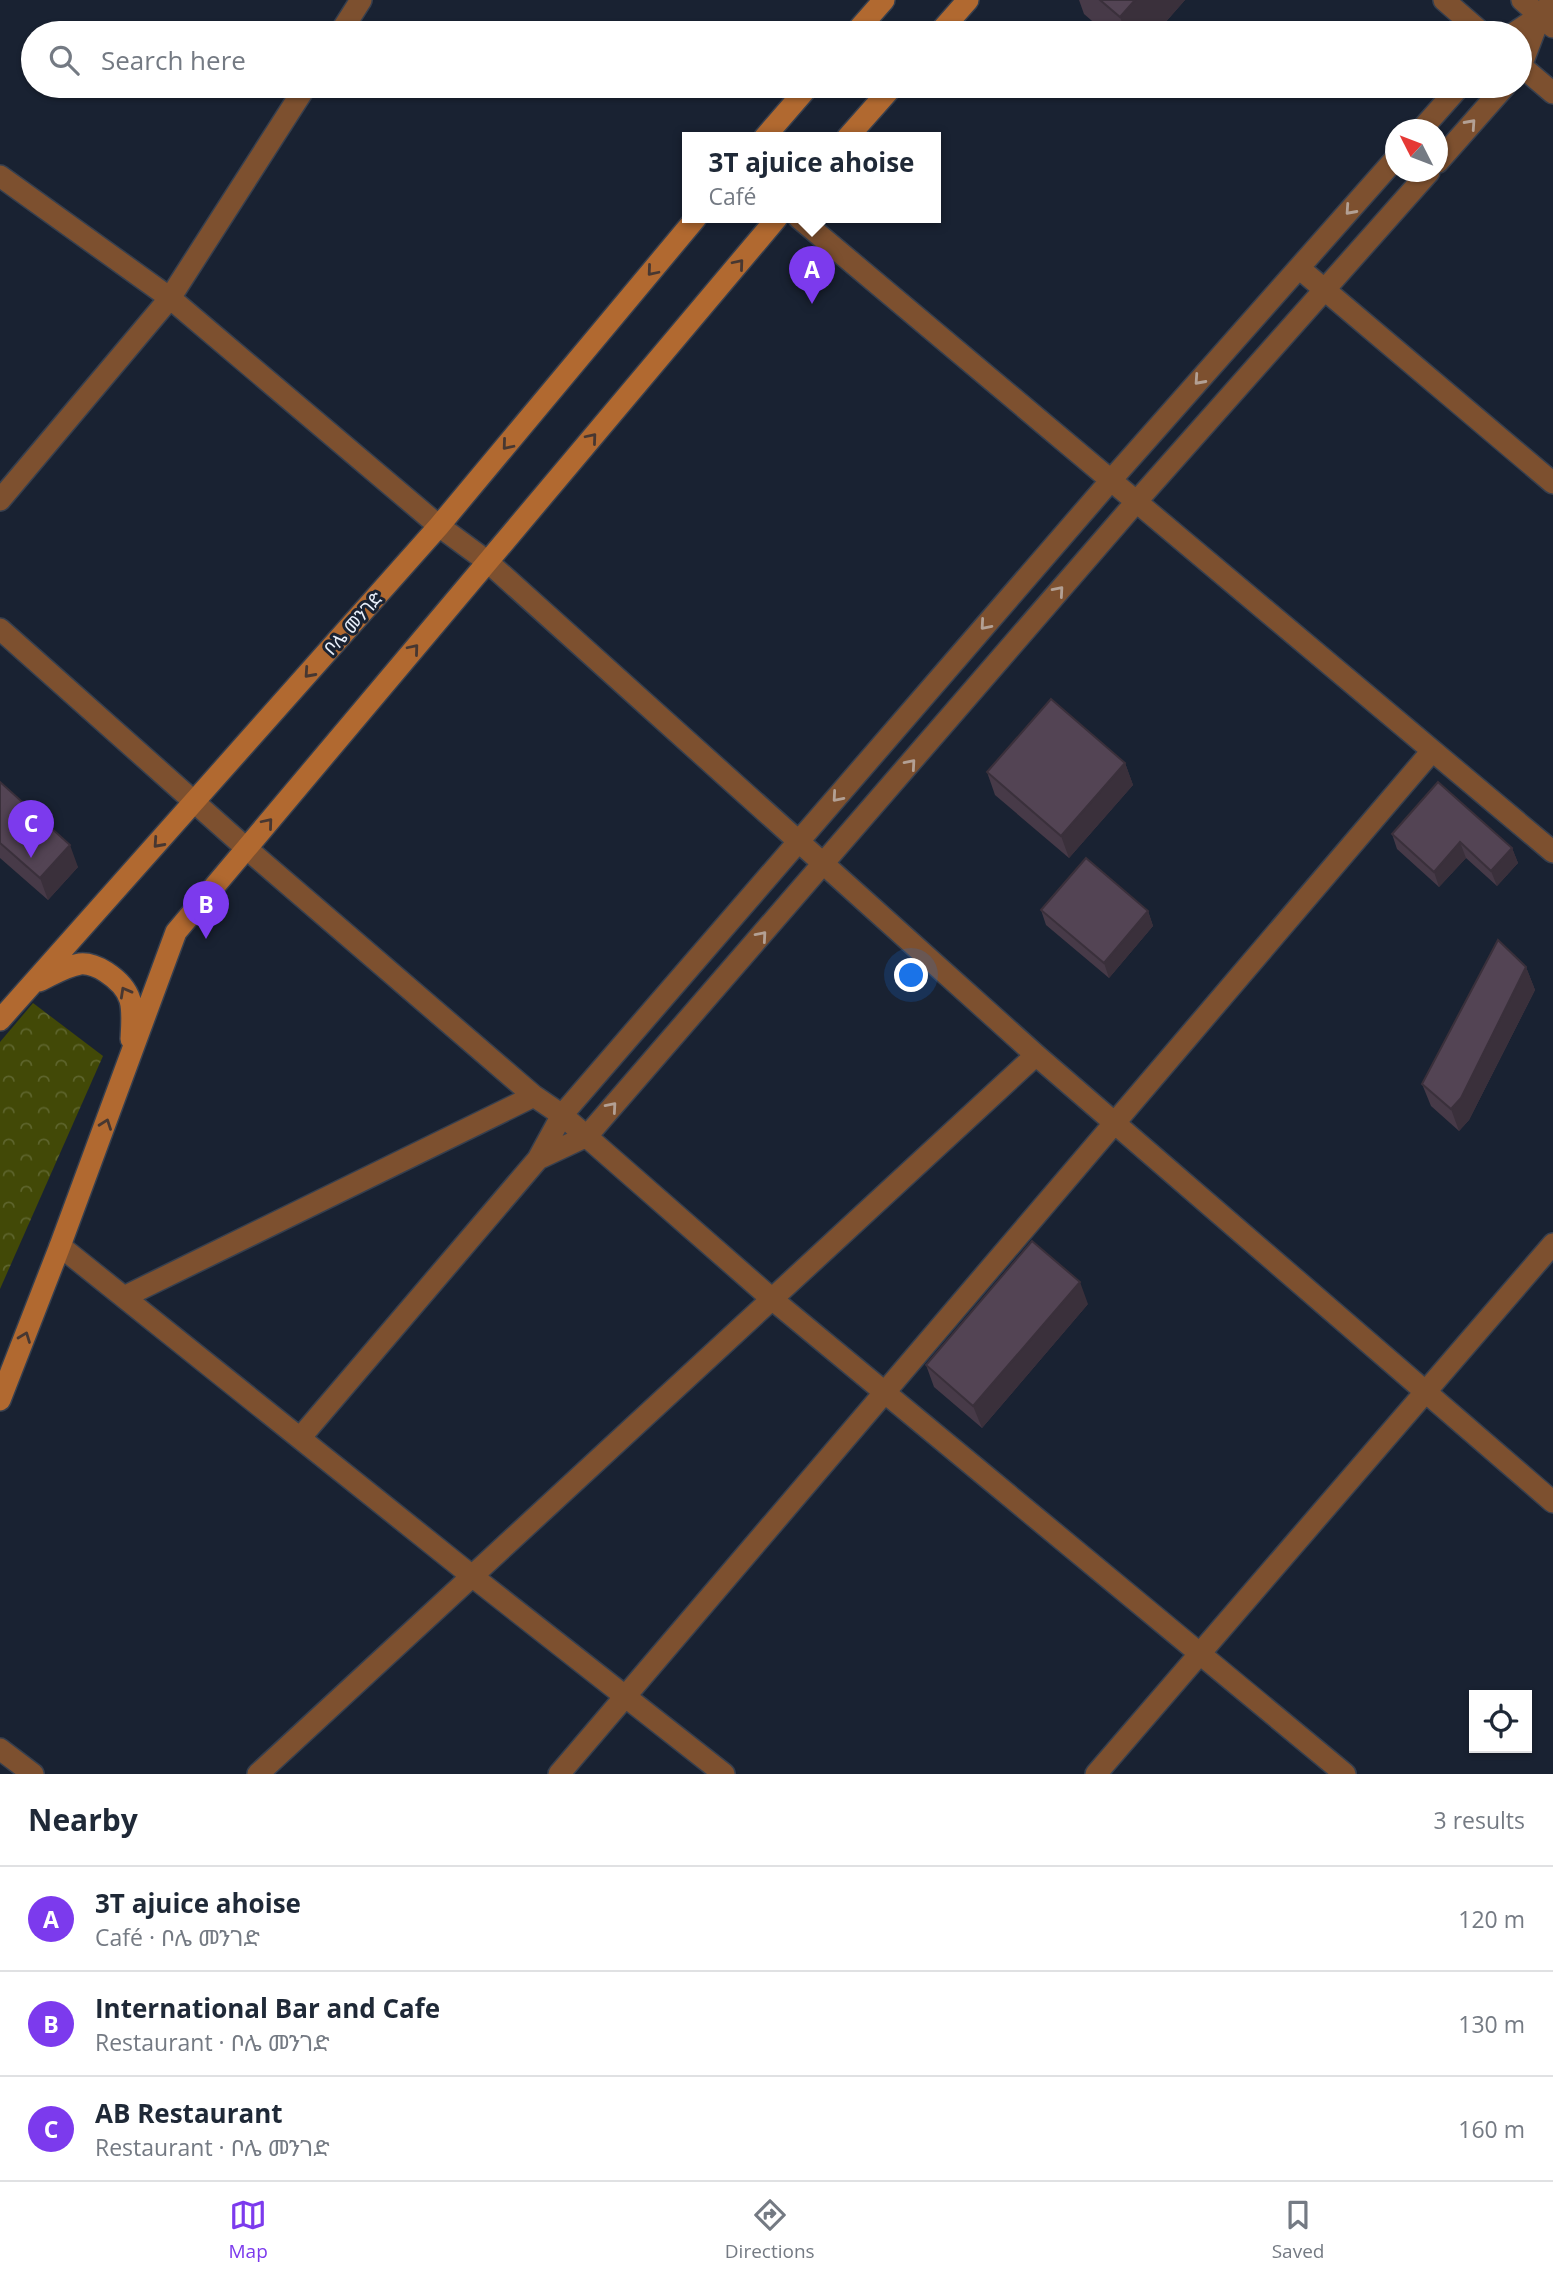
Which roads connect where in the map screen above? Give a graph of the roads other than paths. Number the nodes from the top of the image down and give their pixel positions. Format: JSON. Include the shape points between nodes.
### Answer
{"nodes":[{"id":1,"x":361,"y":0,"type":"edge"},
{"id":2,"x":884,"y":0,"type":"edge"},
{"id":3,"x":968,"y":0,"type":"edge"},
{"id":4,"x":1444,"y":0,"type":"edge"},
{"id":5,"x":1522,"y":0,"type":"edge"},
{"id":6,"x":1548,"y":14,"type":"edge"},
{"id":7,"x":348,"y":21,"type":"edge"},
{"id":8,"x":866,"y":21,"type":"edge"},
{"id":9,"x":950,"y":21,"type":"edge"},
{"id":10,"x":1468,"y":21,"type":"edge"},
{"id":11,"x":1532,"y":23,"type":"edge"},
{"id":12,"x":1532,"y":44,"type":"edge"},
{"id":13,"x":1532,"y":76,"type":"edge"},
{"id":14,"x":1553,"y":93,"type":"edge"},
{"id":15,"x":298,"y":98,"type":"edge"},
{"id":16,"x":799,"y":98,"type":"edge"},
{"id":17,"x":882,"y":98,"type":"edge"},
{"id":18,"x":1449,"y":98,"type":"edge"},
{"id":19,"x":1494,"y":98,"type":"edge"},
{"id":20,"x":1431,"y":119,"type":"edge"},
{"id":21,"x":769,"y":132,"type":"edge"},
{"id":22,"x":852,"y":132,"type":"edge"},
{"id":23,"x":1448,"y":150,"type":"edge"},
{"id":24,"x":1385,"y":169,"type":"edge"},
{"id":25,"x":0,"y":176,"type":"edge"},
{"id":26,"x":1420,"y":182,"type":"edge"},
{"id":27,"x":692,"y":223,"type":"edge"},
{"id":28,"x":773,"y":223,"type":"edge"},
{"id":29,"x":805,"y":223,"type":"edge"},
{"id":30,"x":1299,"y":268,"type":"junction"},
{"id":31,"x":1324,"y":289,"type":"junction"},
{"id":32,"x":170,"y":298,"type":"junction"},
{"id":33,"x":1112,"y":479,"type":"junction"},
{"id":34,"x":1553,"y":483,"type":"edge"},
{"id":35,"x":0,"y":500,"type":"edge"},
{"id":36,"x":1137,"y":500,"type":"junction"},
{"id":37,"x":439,"y":526,"type":"junction"},
{"id":38,"x":488,"y":562,"type":"junction"},
{"id":39,"x":0,"y":629,"type":"edge"},
{"id":40,"x":1433,"y":751,"type":"junction"},
{"id":41,"x":195,"y":802,"type":"junction"},
{"id":42,"x":798,"y":842,"type":"junction"},
{"id":43,"x":246,"y":848,"type":"junction"},
{"id":44,"x":1553,"y":852,"type":"edge"},
{"id":45,"x":824,"y":864,"type":"junction"},
{"id":46,"x":32,"y":984,"type":"junction"},
{"id":47,"x":0,"y":1020,"type":"edge"},
{"id":48,"x":1036,"y":1055,"type":"junction"},
{"id":49,"x":130,"y":1059,"type":"junction"},
{"id":50,"x":534,"y":1096,"type":"junction"},
{"id":51,"x":562,"y":1115,"type":"junction"},
{"id":52,"x":1115,"y":1123,"type":"junction"},
{"id":53,"x":587,"y":1136,"type":"junction"},
{"id":54,"x":538,"y":1159,"type":"junction"},
{"id":55,"x":1553,"y":1244,"type":"edge"},
{"id":56,"x":60,"y":1247,"type":"junction"},
{"id":57,"x":124,"y":1297,"type":"junction"},
{"id":58,"x":772,"y":1299,"type":"junction"},
{"id":59,"x":885,"y":1392,"type":"junction"},
{"id":60,"x":1425,"y":1393,"type":"junction"},
{"id":61,"x":0,"y":1400,"type":"edge"},
{"id":62,"x":300,"y":1438,"type":"junction"},
{"id":63,"x":1553,"y":1502,"type":"edge"},
{"id":64,"x":472,"y":1576,"type":"junction"},
{"id":65,"x":1200,"y":1653,"type":"junction"},
{"id":66,"x":626,"y":1696,"type":"junction"},
{"id":67,"x":0,"y":1749,"type":"edge"},
{"id":68,"x":33,"y":1774,"type":"edge"},
{"id":69,"x":258,"y":1774,"type":"edge"},
{"id":70,"x":559,"y":1774,"type":"edge"},
{"id":71,"x":724,"y":1774,"type":"edge"},
{"id":72,"x":1096,"y":1774,"type":"edge"},
{"id":73,"x":1345,"y":1774,"type":"edge"}],
"edges":[{"from":1,"to":7,"type":"street"},
{"from":2,"to":8,"type":"main road"},
{"from":3,"to":9,"type":"main road"},
{"from":4,"to":10,"type":"street"},
{"from":5,"to":6,"type":"street"},
{"from":6,"to":11,"type":"street"},
{"from":6,"to":12,"type":"street"},
{"from":13,"to":14,"type":"street"},
{"from":15,"to":32,"type":"street"},
{"from":16,"to":21,"type":"main road"},
{"from":17,"to":22,"type":"main road"},
{"from":18,"to":20,"type":"street"},
{"from":23,"to":19,"type":"street","one_way":true},
{"from":24,"to":30,"type":"street","one_way":true},
{"from":25,"to":32,"type":"street"},
{"from":26,"to":31,"type":"street"},
{"from":27,"to":37,"type":"main road","name":"ቦሌ መንገድ","one_way":true},
{"from":38,"to":28,"type":"main road","one_way":true},
{"from":29,"to":33,"type":"street"},
{"from":30,"to":31,"type":"street"},
{"from":30,"to":33,"type":"street","one_way":true},
{"from":31,"to":34,"type":"street"},
{"from":31,"to":36,"type":"street"},
{"from":32,"to":35,"type":"street"},
{"from":32,"to":37,"type":"street"},
{"from":33,"to":36,"type":"street"},
{"from":33,"to":42,"type":"street","one_way":true},
{"from":36,"to":40,"type":"street"},
{"from":45,"to":36,"type":"street","one_way":true},
{"from":37,"to":38,"type":"street"},
{"from":37,"to":41,"type":"main road","name":"ቦሌ መንገድ","one_way":true},
{"from":38,"to":42,"type":"street"},
{"from":43,"to":38,"type":"main road","one_way":true},
{"from":39,"to":41,"type":"street"},
{"from":40,"to":44,"type":"street"},
{"from":40,"to":52,"type":"street"},
{"from":41,"to":43,"type":"street"},
{"from":41,"to":46,"type":"main road","name":"ቦሌ መንገድ","one_way":true},
{"from":42,"to":45,"type":"street"},
{"from":42,"to":51,"type":"street"},
{"from":43,"to":49,"type":"main road","via":[[176,932]]},
{"from":43,"to":50,"type":"street"},
{"from":45,"to":48,"type":"street"},
{"from":53,"to":45,"type":"street","one_way":true},
{"from":46,"to":47,"type":"main road","name":"ቦሌ መንገድ"},
{"from":49,"to":46,"type":"main road","one_way":true,"via":[[130,996],[110,975],[95,965],[82,964]]},
{"from":48,"to":52,"type":"street"},
{"from":48,"to":58,"type":"street"},
{"from":56,"to":49,"type":"main road","one_way":true},
{"from":50,"to":51,"type":"street"},
{"from":50,"to":57,"type":"street"},
{"from":51,"to":53,"type":"street"},
{"from":51,"to":54,"type":"street"},
{"from":52,"to":59,"type":"street"},
{"from":52,"to":60,"type":"street"},
{"from":53,"to":54,"type":"street"},
{"from":53,"to":58,"type":"street"},
{"from":54,"to":62,"type":"street"},
{"from":55,"to":60,"type":"street"},
{"from":56,"to":57,"type":"street"},
{"from":61,"to":56,"type":"main road","one_way":true},
{"from":57,"to":62,"type":"street"},
{"from":58,"to":59,"type":"street"},
{"from":58,"to":64,"type":"street"},
{"from":59,"to":65,"type":"street"},
{"from":59,"to":66,"type":"street"},
{"from":60,"to":63,"type":"street"},
{"from":60,"to":65,"type":"street"},
{"from":62,"to":64,"type":"street"},
{"from":64,"to":66,"type":"street"},
{"from":64,"to":69,"type":"street"},
{"from":65,"to":72,"type":"street"},
{"from":65,"to":73,"type":"street"},
{"from":66,"to":70,"type":"street"},
{"from":66,"to":71,"type":"street"},
{"from":67,"to":68,"type":"street"}]}
